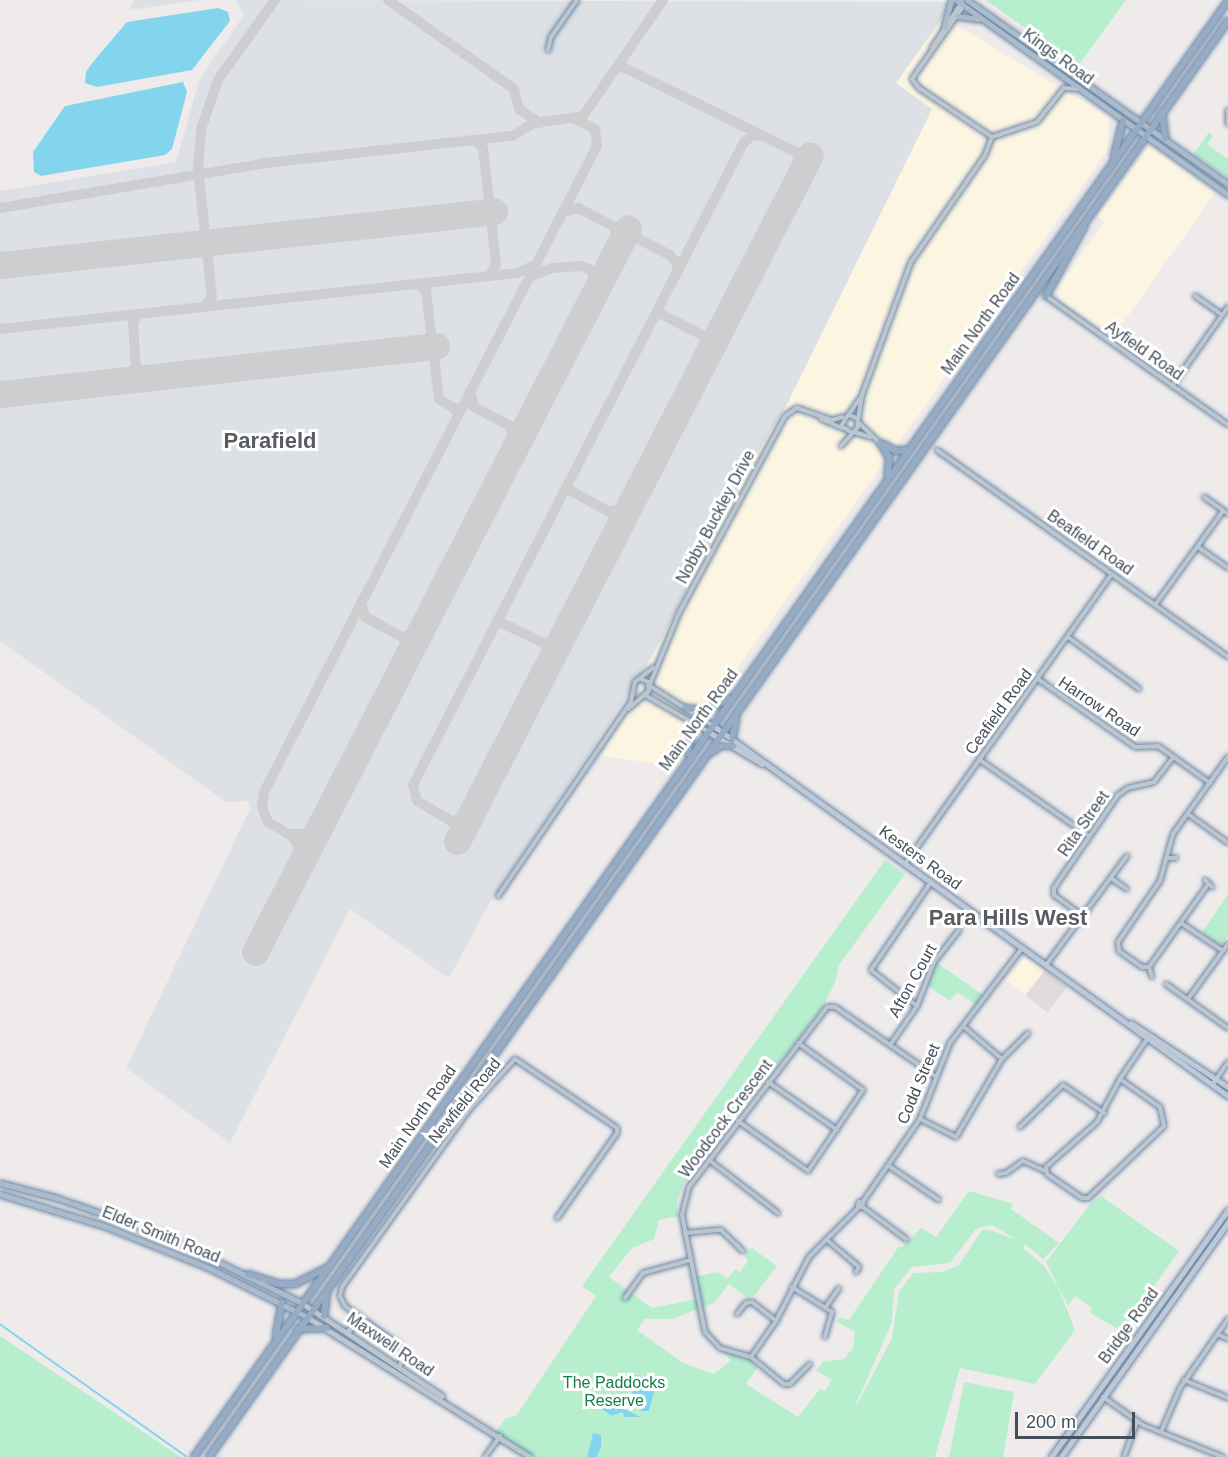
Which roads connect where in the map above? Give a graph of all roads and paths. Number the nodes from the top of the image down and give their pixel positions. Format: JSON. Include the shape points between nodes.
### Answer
{"nodes":[{"id":1,"x":577,"y":0,"type":"edge"},
{"id":2,"x":951,"y":0,"type":"edge"},
{"id":3,"x":1228,"y":1,"type":"edge"},
{"id":4,"x":963,"y":2,"type":"edge"},
{"id":5,"x":957,"y":16,"type":"junction"},
{"id":6,"x":1228,"y":21,"type":"edge"},
{"id":7,"x":986,"y":22,"type":"junction"},
{"id":8,"x":944,"y":27,"type":"junction"},
{"id":9,"x":931,"y":49,"type":"junction"},
{"id":10,"x":548,"y":50,"type":"dead end"},
{"id":11,"x":1080,"y":89,"type":"junction"},
{"id":12,"x":1228,"y":110,"type":"edge"},
{"id":13,"x":1162,"y":112,"type":"junction"},
{"id":14,"x":1123,"y":120,"type":"junction"},
{"id":15,"x":1142,"y":123,"type":"junction"},
{"id":16,"x":1228,"y":124,"type":"edge"},
{"id":17,"x":1150,"y":129,"type":"junction"},
{"id":18,"x":1137,"y":130,"type":"junction"},
{"id":19,"x":1146,"y":136,"type":"junction"},
{"id":20,"x":992,"y":137,"type":"junction"},
{"id":21,"x":1165,"y":138,"type":"junction"},
{"id":22,"x":1113,"y":164,"type":"junction"},
{"id":23,"x":1206,"y":168,"type":"junction"},
{"id":24,"x":1214,"y":184,"type":"junction"},
{"id":25,"x":1228,"y":184,"type":"edge"},
{"id":26,"x":1228,"y":195,"type":"edge"},
{"id":27,"x":1089,"y":215,"type":"junction"},
{"id":28,"x":1046,"y":296,"type":"joint"},
{"id":29,"x":1195,"y":296,"type":"dead end"},
{"id":30,"x":1228,"y":307,"type":"edge"},
{"id":31,"x":1222,"y":315,"type":"junction"},
{"id":32,"x":1172,"y":386,"type":"junction"},
{"id":33,"x":862,"y":395,"type":"junction"},
{"id":34,"x":846,"y":416,"type":"junction"},
{"id":35,"x":818,"y":417,"type":"junction"},
{"id":36,"x":858,"y":421,"type":"junction"},
{"id":37,"x":1228,"y":425,"type":"edge"},
{"id":38,"x":842,"y":429,"type":"junction"},
{"id":39,"x":853,"y":432,"type":"junction"},
{"id":40,"x":879,"y":442,"type":"junction"},
{"id":41,"x":910,"y":447,"type":"junction"},
{"id":42,"x":937,"y":450,"type":"dead end"},
{"id":43,"x":887,"y":480,"type":"junction"},
{"id":44,"x":1204,"y":496,"type":"dead end"},
{"id":45,"x":1223,"y":511,"type":"junction"},
{"id":46,"x":1228,"y":514,"type":"edge"},
{"id":47,"x":1198,"y":547,"type":"junction"},
{"id":48,"x":1228,"y":568,"type":"edge"},
{"id":49,"x":1113,"y":574,"type":"junction"},
{"id":50,"x":1155,"y":605,"type":"junction"},
{"id":51,"x":1068,"y":637,"type":"junction"},
{"id":52,"x":1228,"y":655,"type":"edge"},
{"id":53,"x":656,"y":665,"type":"junction"},
{"id":54,"x":640,"y":679,"type":"junction"},
{"id":55,"x":1038,"y":679,"type":"junction"},
{"id":56,"x":650,"y":685,"type":"junction"},
{"id":57,"x":1139,"y":689,"type":"dead end"},
{"id":58,"x":634,"y":692,"type":"junction"},
{"id":59,"x":644,"y":696,"type":"junction"},
{"id":60,"x":732,"y":697,"type":"junction"},
{"id":61,"x":686,"y":708,"type":"junction"},
{"id":62,"x":737,"y":712,"type":"junction"},
{"id":63,"x":620,"y":715,"type":"junction"},
{"id":64,"x":694,"y":723,"type":"junction"},
{"id":65,"x":711,"y":725,"type":"junction"},
{"id":66,"x":707,"y":731,"type":"junction"},
{"id":67,"x":721,"y":735,"type":"junction"},
{"id":68,"x":733,"y":743,"type":"junction"},
{"id":69,"x":707,"y":756,"type":"junction"},
{"id":70,"x":1228,"y":757,"type":"edge"},
{"id":71,"x":1173,"y":758,"type":"junction"},
{"id":72,"x":686,"y":760,"type":"junction"},
{"id":73,"x":980,"y":760,"type":"junction"},
{"id":74,"x":1210,"y":783,"type":"junction"},
{"id":75,"x":1188,"y":814,"type":"junction"},
{"id":76,"x":1089,"y":836,"type":"junction"},
{"id":77,"x":1228,"y":843,"type":"edge"},
{"id":78,"x":1127,"y":856,"type":"dead end"},
{"id":79,"x":1167,"y":858,"type":"junction"},
{"id":80,"x":1176,"y":858,"type":"dead end"},
{"id":81,"x":905,"y":864,"type":"junction"},
{"id":82,"x":1112,"y":878,"type":"junction"},
{"id":83,"x":1205,"y":880,"type":"dead end"},
{"id":84,"x":931,"y":882,"type":"junction"},
{"id":85,"x":1127,"y":889,"type":"dead end"},
{"id":86,"x":498,"y":896,"type":"dead end"},
{"id":87,"x":1083,"y":916,"type":"junction"},
{"id":88,"x":1181,"y":923,"type":"junction"},
{"id":89,"x":959,"y":930,"type":"dead end"},
{"id":90,"x":1228,"y":944,"type":"edge"},
{"id":91,"x":1022,"y":948,"type":"junction"},
{"id":92,"x":1223,"y":951,"type":"junction"},
{"id":93,"x":1046,"y":965,"type":"junction"},
{"id":94,"x":1149,"y":967,"type":"junction"},
{"id":95,"x":1152,"y":978,"type":"dead end"},
{"id":96,"x":1166,"y":984,"type":"dead end"},
{"id":97,"x":1188,"y":1000,"type":"junction"},
{"id":98,"x":917,"y":1006,"type":"junction"},
{"id":99,"x":963,"y":1026,"type":"junction"},
{"id":100,"x":1228,"y":1028,"type":"edge"},
{"id":101,"x":1028,"y":1033,"type":"dead end"},
{"id":102,"x":1149,"y":1037,"type":"junction"},
{"id":103,"x":798,"y":1043,"type":"junction"},
{"id":104,"x":890,"y":1045,"type":"junction"},
{"id":105,"x":1002,"y":1059,"type":"junction"},
{"id":106,"x":1228,"y":1062,"type":"edge"},
{"id":107,"x":935,"y":1076,"type":"junction"},
{"id":108,"x":1120,"y":1079,"type":"junction"},
{"id":109,"x":1216,"y":1079,"type":"junction"},
{"id":110,"x":768,"y":1082,"type":"junction"},
{"id":111,"x":1212,"y":1085,"type":"junction"},
{"id":112,"x":1228,"y":1087,"type":"edge"},
{"id":113,"x":1228,"y":1096,"type":"edge"},
{"id":114,"x":1104,"y":1113,"type":"junction"},
{"id":115,"x":920,"y":1119,"type":"junction"},
{"id":116,"x":738,"y":1121,"type":"junction"},
{"id":117,"x":1020,"y":1127,"type":"dead end"},
{"id":118,"x":837,"y":1130,"type":"junction"},
{"id":119,"x":709,"y":1160,"type":"junction"},
{"id":120,"x":889,"y":1166,"type":"junction"},
{"id":121,"x":1045,"y":1171,"type":"junction"},
{"id":122,"x":998,"y":1174,"type":"dead end"},
{"id":123,"x":0,"y":1183,"type":"edge"},
{"id":124,"x":0,"y":1194,"type":"edge"},
{"id":125,"x":939,"y":1200,"type":"dead end"},
{"id":126,"x":861,"y":1206,"type":"junction"},
{"id":127,"x":1228,"y":1210,"type":"edge"},
{"id":128,"x":778,"y":1214,"type":"dead end"},
{"id":129,"x":557,"y":1218,"type":"dead end"},
{"id":130,"x":1228,"y":1222,"type":"edge"},
{"id":131,"x":685,"y":1233,"type":"junction"},
{"id":132,"x":906,"y":1239,"type":"dead end"},
{"id":133,"x":826,"y":1240,"type":"junction"},
{"id":134,"x":743,"y":1251,"type":"dead end"},
{"id":135,"x":691,"y":1260,"type":"junction"},
{"id":136,"x":331,"y":1264,"type":"junction"},
{"id":137,"x":856,"y":1272,"type":"dead end"},
{"id":138,"x":248,"y":1275,"type":"junction"},
{"id":139,"x":792,"y":1287,"type":"junction"},
{"id":140,"x":839,"y":1288,"type":"dead end"},
{"id":141,"x":327,"y":1289,"type":"junction"},
{"id":142,"x":625,"y":1298,"type":"dead end"},
{"id":143,"x":282,"y":1303,"type":"junction"},
{"id":144,"x":302,"y":1304,"type":"junction"},
{"id":145,"x":825,"y":1308,"type":"junction"},
{"id":146,"x":312,"y":1309,"type":"junction"},
{"id":147,"x":297,"y":1311,"type":"junction"},
{"id":148,"x":737,"y":1314,"type":"dead end"},
{"id":149,"x":324,"y":1316,"type":"junction"},
{"id":150,"x":307,"y":1317,"type":"junction"},
{"id":151,"x":360,"y":1318,"type":"junction"},
{"id":152,"x":1228,"y":1319,"type":"edge"},
{"id":153,"x":776,"y":1321,"type":"junction"},
{"id":154,"x":327,"y":1328,"type":"junction"},
{"id":155,"x":298,"y":1329,"type":"junction"},
{"id":156,"x":348,"y":1331,"type":"junction"},
{"id":157,"x":1217,"y":1334,"type":"junction"},
{"id":158,"x":825,"y":1337,"type":"dead end"},
{"id":159,"x":276,"y":1339,"type":"junction"},
{"id":160,"x":1140,"y":1339,"type":"junction"},
{"id":161,"x":1228,"y":1339,"type":"edge"},
{"id":162,"x":366,"y":1343,"type":"junction"},
{"id":163,"x":362,"y":1350,"type":"junction"},
{"id":164,"x":752,"y":1357,"type":"junction"},
{"id":165,"x":810,"y":1364,"type":"dead end"},
{"id":166,"x":397,"y":1368,"type":"junction"},
{"id":167,"x":1184,"y":1380,"type":"junction"},
{"id":168,"x":1097,"y":1393,"type":"junction"},
{"id":169,"x":1103,"y":1397,"type":"junction"},
{"id":170,"x":1228,"y":1398,"type":"edge"},
{"id":171,"x":1137,"y":1421,"type":"junction"},
{"id":172,"x":1161,"y":1432,"type":"junction"},
{"id":173,"x":500,"y":1436,"type":"junction"},
{"id":174,"x":1059,"y":1446,"type":"junction"},
{"id":175,"x":1065,"y":1450,"type":"junction"},
{"id":176,"x":194,"y":1457,"type":"edge"},
{"id":177,"x":209,"y":1457,"type":"edge"},
{"id":178,"x":485,"y":1457,"type":"edge"},
{"id":179,"x":530,"y":1457,"type":"edge"},
{"id":180,"x":1051,"y":1457,"type":"edge"},
{"id":181,"x":1061,"y":1457,"type":"edge"},
{"id":182,"x":1124,"y":1457,"type":"edge"},
{"id":183,"x":1223,"y":1457,"type":"edge"}],
"edges":[{"from":1,"to":10,"type":"street","via":[[551,37]]},
{"from":2,"to":8,"type":"main road"},
{"from":3,"to":15,"type":"highway","name":"Main North Road"},
{"from":4,"to":5,"type":"street"},
{"from":4,"to":7,"type":"main road","name":"Kings Road"},
{"from":4,"to":8,"type":"street"},
{"from":4,"to":15,"type":"main road","name":"Kings Road"},
{"from":5,"to":7,"type":"main road"},
{"from":5,"to":9,"type":"street"},
{"from":6,"to":13,"type":"highway","name":"Main North Road"},
{"from":7,"to":11,"type":"main road","name":"Kings Road"},
{"from":8,"to":9,"type":"street"},
{"from":9,"to":20,"type":"street","via":[[913,75],[914,84]]},
{"from":11,"to":14,"type":"main road","name":"Kings Road"},
{"from":11,"to":20,"type":"street","via":[[1064,88],[1037,122]]},
{"from":12,"to":16,"type":"street"},
{"from":13,"to":17,"type":"highway","name":"Main North Road"},
{"from":13,"to":21,"type":"highway"},
{"from":14,"to":18,"type":"main road","name":"Kings Road"},
{"from":14,"to":22,"type":"highway"},
{"from":15,"to":17,"type":"main road","name":"Kings Road"},
{"from":15,"to":18,"type":"highway","name":"Main North Road"},
{"from":17,"to":19,"type":"highway","name":"Main North Road"},
{"from":17,"to":21,"type":"main road","name":"Kings Road"},
{"from":18,"to":19,"type":"main road","name":"Kings Road"},
{"from":18,"to":22,"type":"highway","name":"Main North Road"},
{"from":19,"to":24,"type":"main road","name":"Kings Road"},
{"from":19,"to":27,"type":"highway","name":"Main North Road"},
{"from":20,"to":33,"type":"street","via":[[985,155],[910,262]]},
{"from":21,"to":23,"type":"main road","name":"Kings Road"},
{"from":22,"to":41,"type":"highway","name":"Main North Road"},
{"from":23,"to":24,"type":"main road","via":[[1216,180]]},
{"from":23,"to":25,"type":"main road","name":"Kings Road"},
{"from":24,"to":26,"type":"main road","name":"Kings Road"},
{"from":27,"to":28,"type":"highway","via":[[1066,265]]},
{"from":27,"to":62,"type":"highway","name":"Main North Road"},
{"from":28,"to":32,"type":"street","name":"Ayfield Road"},
{"from":29,"to":31,"type":"street"},
{"from":30,"to":31,"type":"street"},
{"from":31,"to":32,"type":"street"},
{"from":32,"to":37,"type":"street","name":"Ayfield Road"},
{"from":33,"to":34,"type":"street"},
{"from":33,"to":36,"type":"street"},
{"from":34,"to":35,"type":"street","name":"Nobby Buckley Drive"},
{"from":34,"to":36,"type":"street"},
{"from":34,"to":38,"type":"street"},
{"from":35,"to":38,"type":"street","name":"Nobby Buckley Drive"},
{"from":35,"to":53,"type":"street","name":"Nobby Buckley Drive","via":[[797,408],[785,416],[684,602]]},
{"from":36,"to":39,"type":"street"},
{"from":36,"to":40,"type":"street"},
{"from":38,"to":39,"type":"street"},
{"from":38,"to":39,"type":"street","via":[[841,446]]},
{"from":39,"to":40,"type":"street"},
{"from":40,"to":41,"type":"highway","via":[[896,452]]},
{"from":40,"to":43,"type":"highway","via":[[890,461]]},
{"from":41,"to":43,"type":"highway","name":"Main North Road"},
{"from":42,"to":49,"type":"street","name":"Beafield Road"},
{"from":43,"to":60,"type":"highway","name":"Main North Road","via":[[806,599]]},
{"from":44,"to":45,"type":"street"},
{"from":45,"to":46,"type":"street"},
{"from":45,"to":47,"type":"street"},
{"from":47,"to":48,"type":"street"},
{"from":47,"to":50,"type":"street"},
{"from":49,"to":50,"type":"street","name":"Beafield Road"},
{"from":49,"to":51,"type":"street","name":"Ceafield Road"},
{"from":50,"to":52,"type":"street","name":"Beafield Road"},
{"from":51,"to":55,"type":"street","name":"Ceafield Road"},
{"from":51,"to":57,"type":"street"},
{"from":53,"to":54,"type":"street","name":"Nobby Buckley Drive"},
{"from":53,"to":56,"type":"street","name":"Nobby Buckley Drive"},
{"from":54,"to":56,"type":"street","name":"Kesters Road"},
{"from":54,"to":58,"type":"street","via":[[634,684]]},
{"from":55,"to":71,"type":"street","name":"Harrow Road","via":[[1135,747],[1158,746]]},
{"from":55,"to":73,"type":"street","name":"Ceafield Road"},
{"from":56,"to":59,"type":"street","name":"Nobby Buckley Drive"},
{"from":56,"to":61,"type":"street","name":"Kesters Road"},
{"from":58,"to":59,"type":"street","name":"Kesters Road"},
{"from":58,"to":63,"type":"street"},
{"from":59,"to":63,"type":"street"},
{"from":59,"to":64,"type":"street","name":"Kesters Road"},
{"from":60,"to":61,"type":"highway","via":[[706,711]]},
{"from":60,"to":65,"type":"highway","name":"Main North Road"},
{"from":61,"to":65,"type":"street","name":"Kesters Road"},
{"from":62,"to":67,"type":"highway","name":"Main North Road"},
{"from":62,"to":68,"type":"highway"},
{"from":63,"to":86,"type":"street"},
{"from":64,"to":66,"type":"street","name":"Kesters Road"},
{"from":64,"to":72,"type":"highway"},
{"from":65,"to":66,"type":"highway","name":"Main North Road"},
{"from":65,"to":67,"type":"main road","name":"Kesters Road"},
{"from":66,"to":67,"type":"main road","name":"Kesters Road"},
{"from":66,"to":72,"type":"highway","name":"Main North Road"},
{"from":67,"to":68,"type":"main road","name":"Kesters Road"},
{"from":67,"to":69,"type":"highway","name":"Main North Road"},
{"from":68,"to":69,"type":"highway","via":[[722,745]]},
{"from":68,"to":81,"type":"main road","name":"Kesters Road"},
{"from":69,"to":141,"type":"highway","name":"Main North Road"},
{"from":70,"to":74,"type":"street"},
{"from":71,"to":74,"type":"street","name":"Harrow Road"},
{"from":71,"to":76,"type":"street","name":"Rita Street","via":[[1154,782],[1118,795]]},
{"from":72,"to":136,"type":"highway","name":"Main North Road"},
{"from":73,"to":76,"type":"street"},
{"from":73,"to":81,"type":"street","name":"Ceafield Road"},
{"from":74,"to":75,"type":"street"},
{"from":75,"to":77,"type":"street"},
{"from":75,"to":79,"type":"street","via":[[1170,842]]},
{"from":76,"to":87,"type":"street","name":"Rita Street","via":[[1054,888],[1054,895]]},
{"from":78,"to":82,"type":"street"},
{"from":79,"to":80,"type":"street"},
{"from":79,"to":94,"type":"street","via":[[1160,881],[1117,945],[1142,967]]},
{"from":81,"to":84,"type":"main road","name":"Kesters Road"},
{"from":82,"to":85,"type":"street"},
{"from":82,"to":87,"type":"street"},
{"from":83,"to":88,"type":"street","via":[[1210,886]]},
{"from":84,"to":91,"type":"main road","name":"Kesters Road"},
{"from":84,"to":98,"type":"street","via":[[871,970]]},
{"from":87,"to":93,"type":"street"},
{"from":88,"to":92,"type":"street"},
{"from":88,"to":94,"type":"street"},
{"from":89,"to":98,"type":"street","name":"Afton Court","via":[[933,962]]},
{"from":90,"to":92,"type":"street"},
{"from":91,"to":93,"type":"main road","name":"Kesters Road"},
{"from":91,"to":99,"type":"street","name":"Codd Street"},
{"from":92,"to":97,"type":"street"},
{"from":93,"to":102,"type":"main road","name":"Kesters Road"},
{"from":94,"to":95,"type":"street"},
{"from":96,"to":97,"type":"street"},
{"from":97,"to":100,"type":"street"},
{"from":98,"to":104,"type":"street","name":"Afton Court"},
{"from":99,"to":105,"type":"street"},
{"from":99,"to":107,"type":"street","name":"Codd Street","via":[[950,1043]]},
{"from":101,"to":105,"type":"street"},
{"from":102,"to":108,"type":"street"},
{"from":102,"to":109,"type":"main road","name":"Kesters Road"},
{"from":102,"to":111,"type":"main road","name":"Kesters Road"},
{"from":103,"to":104,"type":"street","name":"Woodcock Crescent","via":[[830,1006]]},
{"from":103,"to":110,"type":"street","name":"Woodcock Crescent"},
{"from":103,"to":118,"type":"street","via":[[863,1090]]},
{"from":104,"to":107,"type":"street","name":"Woodcock Crescent"},
{"from":105,"to":115,"type":"street","via":[[956,1137]]},
{"from":106,"to":109,"type":"street"},
{"from":107,"to":115,"type":"street","name":"Codd Street"},
{"from":108,"to":114,"type":"street"},
{"from":108,"to":121,"type":"street","via":[[1160,1107],[1165,1118],[1163,1130],[1088,1198]]},
{"from":109,"to":111,"type":"street"},
{"from":109,"to":112,"type":"main road","name":"Kesters Road"},
{"from":110,"to":116,"type":"street","name":"Woodcock Crescent"},
{"from":110,"to":118,"type":"street"},
{"from":111,"to":113,"type":"main road","name":"Kesters Road"},
{"from":114,"to":117,"type":"street","via":[[1063,1085]]},
{"from":114,"to":121,"type":"street"},
{"from":115,"to":120,"type":"street","name":"Codd Street"},
{"from":116,"to":118,"type":"street","via":[[808,1171]]},
{"from":116,"to":119,"type":"street","name":"Woodcock Crescent"},
{"from":119,"to":128,"type":"street"},
{"from":119,"to":131,"type":"street","name":"Woodcock Crescent","via":[[683,1201]]},
{"from":120,"to":125,"type":"street"},
{"from":120,"to":126,"type":"street","name":"Codd Street"},
{"from":121,"to":122,"type":"street","via":[[1023,1161]]},
{"from":123,"to":138,"type":"main road","name":"Elder Smith Road","via":[[113,1216]]},
{"from":124,"to":143,"type":"main road","name":"Elder Smith Road","via":[[107,1227],[209,1268]]},
{"from":126,"to":132,"type":"street"},
{"from":126,"to":133,"type":"street","name":"Codd Street"},
{"from":127,"to":160,"type":"main road","name":"Bridge Road"},
{"from":129,"to":151,"type":"street","name":"Newfield Road","via":[[617,1134],[617,1128],[515,1059],[468,1111],[342,1287],[340,1296],[345,1306]]},
{"from":130,"to":160,"type":"main road","name":"Bridge Road"},
{"from":131,"to":134,"type":"street","via":[[721,1230]]},
{"from":131,"to":135,"type":"street","name":"Woodcock Crescent"},
{"from":133,"to":137,"type":"street","via":[[859,1267]]},
{"from":133,"to":139,"type":"street","name":"Codd Street","via":[[809,1257]]},
{"from":135,"to":142,"type":"street","via":[[643,1273]]},
{"from":135,"to":164,"type":"street","name":"Woodcock Crescent","via":[[709,1338],[720,1348]]},
{"from":136,"to":138,"type":"highway","via":[[295,1284],[279,1284]]},
{"from":136,"to":144,"type":"highway","name":"Main North Road"},
{"from":138,"to":144,"type":"main road","name":"Elder Smith Road"},
{"from":139,"to":145,"type":"street"},
{"from":139,"to":153,"type":"street","name":"Codd Street"},
{"from":140,"to":145,"type":"street"},
{"from":141,"to":146,"type":"highway","name":"Main North Road"},
{"from":141,"to":149,"type":"highway"},
{"from":143,"to":147,"type":"main road","name":"Elder Smith Road"},
{"from":143,"to":159,"type":"highway"},
{"from":144,"to":146,"type":"street","name":"Maxwell Road"},
{"from":144,"to":147,"type":"highway","name":"Main North Road"},
{"from":145,"to":158,"type":"street","via":[[834,1316]]},
{"from":146,"to":149,"type":"street","name":"Maxwell Road"},
{"from":146,"to":150,"type":"highway","name":"Main North Road"},
{"from":147,"to":150,"type":"main road","name":"Elder Smith Road"},
{"from":147,"to":159,"type":"highway","name":"Main North Road"},
{"from":148,"to":153,"type":"street","via":[[752,1302]]},
{"from":149,"to":156,"type":"street","name":"Maxwell Road"},
{"from":150,"to":154,"type":"street","name":"Maxwell Road"},
{"from":150,"to":155,"type":"highway","name":"Main North Road"},
{"from":151,"to":156,"type":"street"},
{"from":151,"to":166,"type":"street","name":"Newfield Road","via":[[399,1345],[405,1355]]},
{"from":152,"to":157,"type":"street"},
{"from":153,"to":164,"type":"street","name":"Codd Street"},
{"from":154,"to":155,"type":"highway"},
{"from":154,"to":163,"type":"street","name":"Maxwell Road"},
{"from":155,"to":177,"type":"highway","name":"Main North Road"},
{"from":156,"to":162,"type":"street","name":"Maxwell Road"},
{"from":157,"to":161,"type":"street"},
{"from":157,"to":167,"type":"street"},
{"from":159,"to":176,"type":"highway","name":"Main North Road"},
{"from":160,"to":168,"type":"main road","name":"Bridge Road"},
{"from":160,"to":169,"type":"main road","name":"Bridge Road"},
{"from":162,"to":163,"type":"street"},
{"from":162,"to":166,"type":"street","name":"Maxwell Road"},
{"from":163,"to":166,"type":"street","name":"Maxwell Road"},
{"from":164,"to":165,"type":"street","via":[[784,1384],[790,1384]]},
{"from":166,"to":173,"type":"street","name":"Maxwell Road"},
{"from":167,"to":170,"type":"street"},
{"from":167,"to":172,"type":"street"},
{"from":168,"to":169,"type":"main road"},
{"from":168,"to":174,"type":"main road","name":"Bridge Road"},
{"from":169,"to":171,"type":"street"},
{"from":169,"to":175,"type":"main road","name":"Bridge Road"},
{"from":171,"to":172,"type":"street"},
{"from":171,"to":182,"type":"street"},
{"from":172,"to":183,"type":"street"},
{"from":173,"to":178,"type":"street"},
{"from":173,"to":179,"type":"street","name":"Maxwell Road"},
{"from":174,"to":175,"type":"main road"},
{"from":174,"to":180,"type":"main road","name":"Bridge Road"},
{"from":175,"to":181,"type":"main road","name":"Bridge Road"}]}
